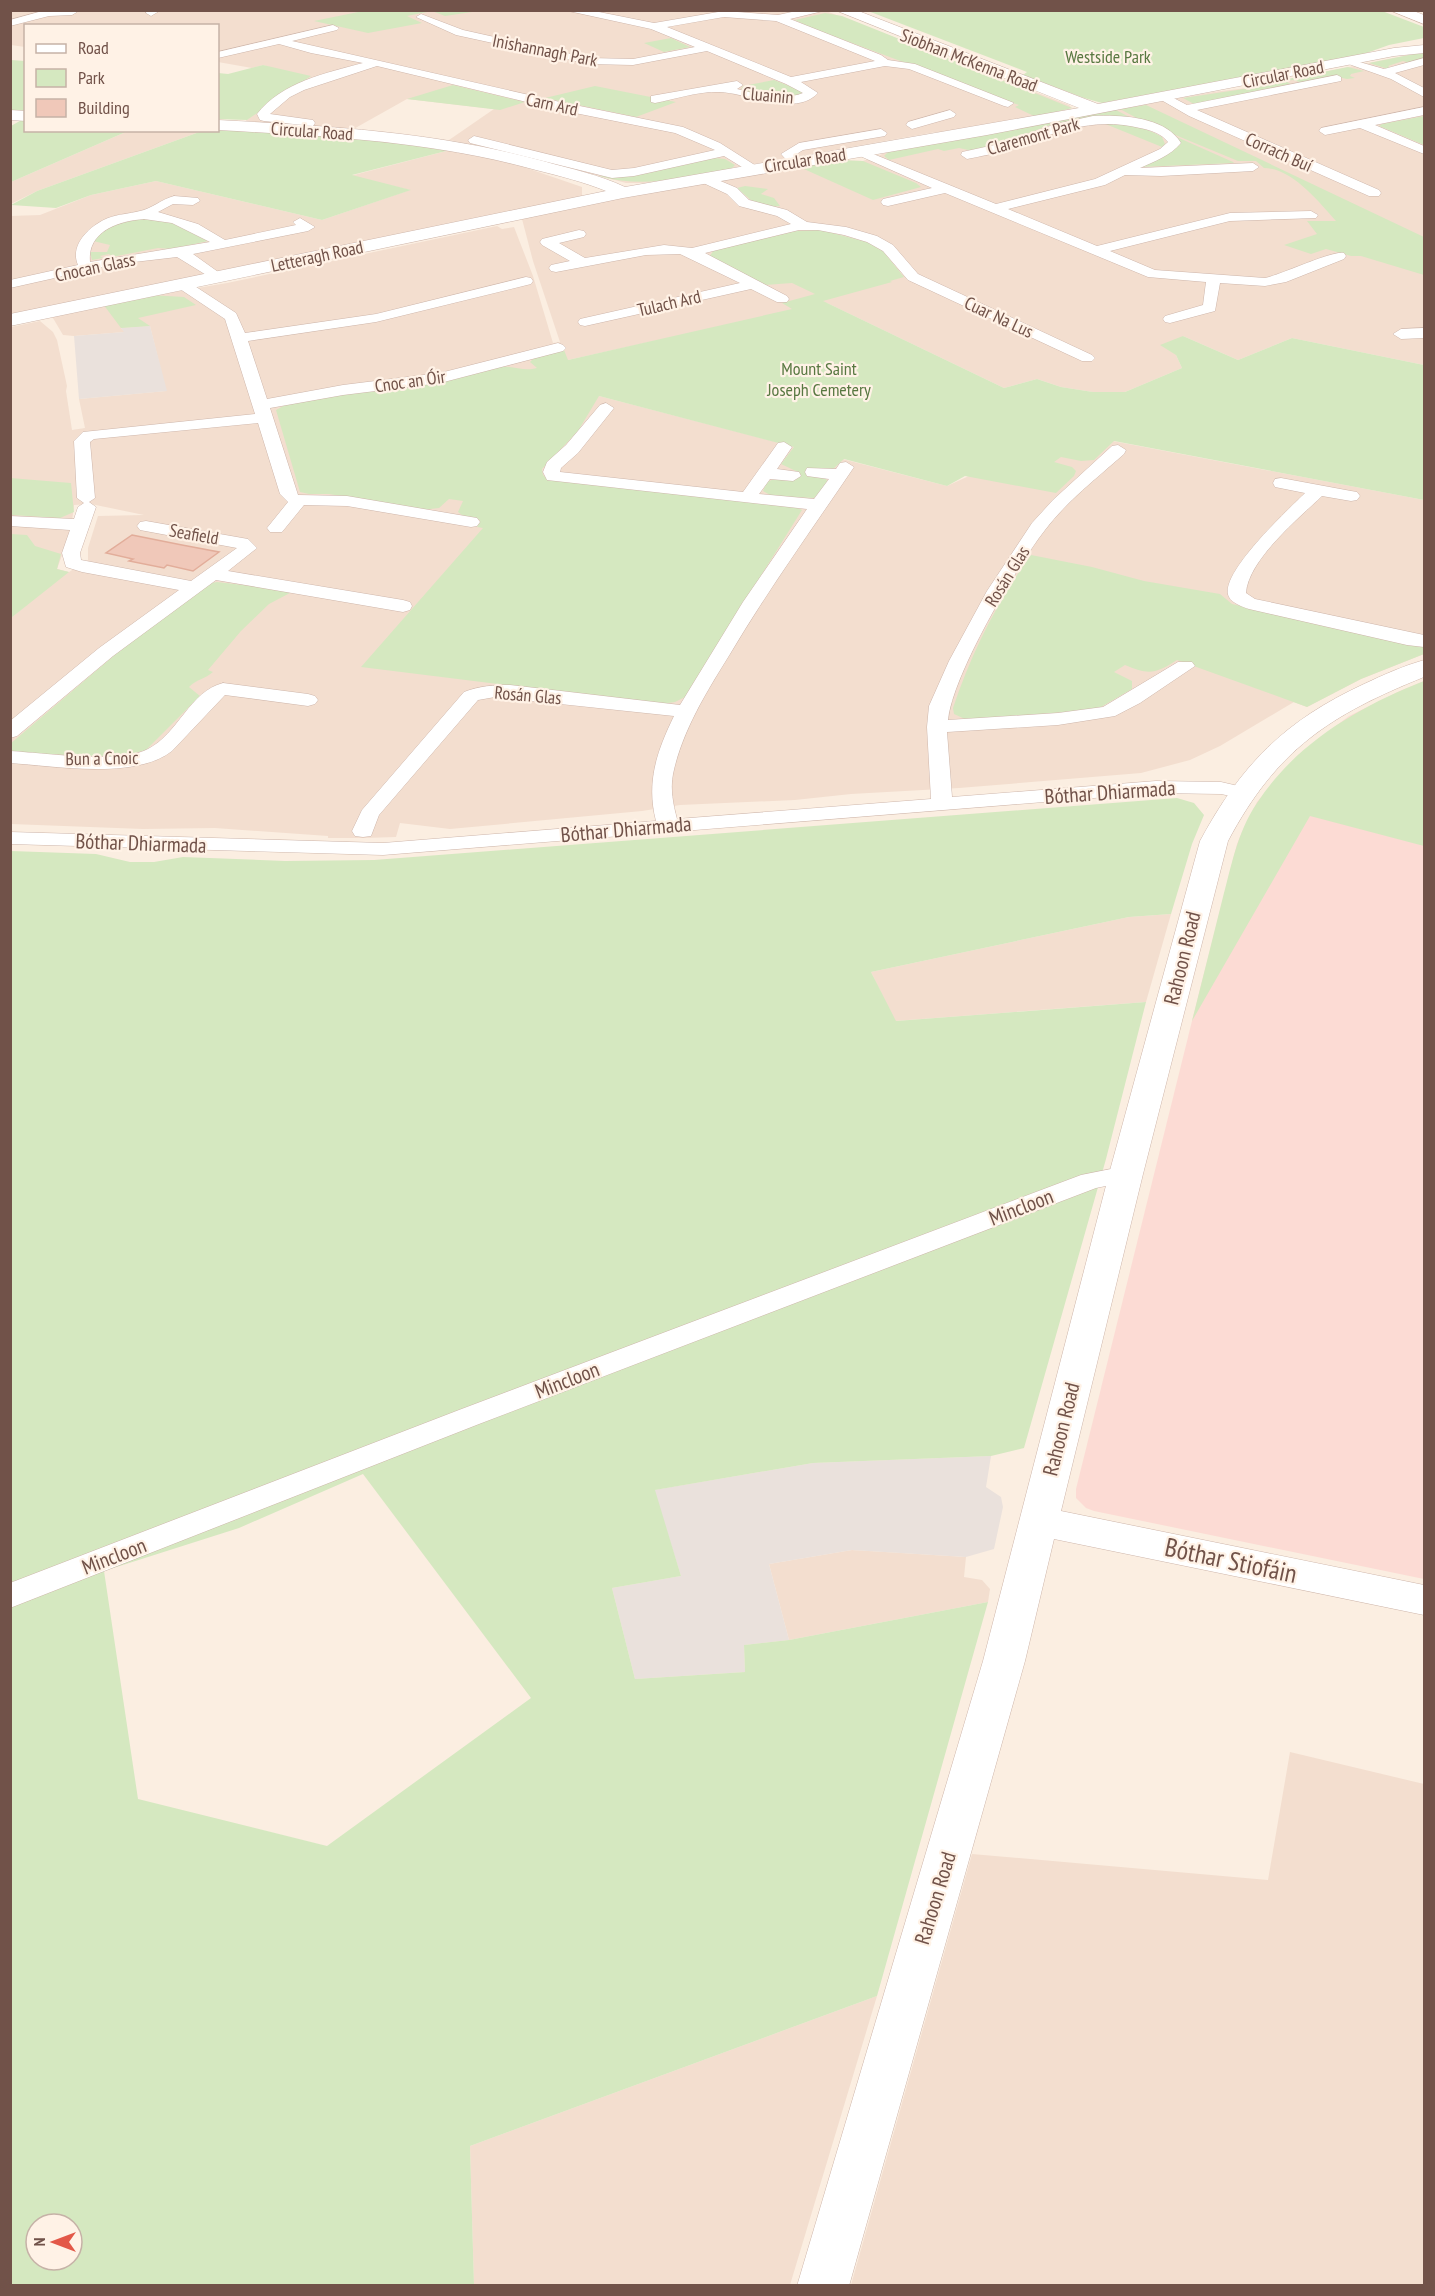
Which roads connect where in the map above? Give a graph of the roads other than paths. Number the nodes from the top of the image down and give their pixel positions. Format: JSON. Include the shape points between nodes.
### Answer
{"nodes":[{"id":1,"x":24,"y":10,"type":"edge"},
{"id":2,"x":569,"y":10,"type":"edge"},
{"id":3,"x":822,"y":10,"type":"edge"},
{"id":4,"x":842,"y":10,"type":"edge"},
{"id":5,"x":1396,"y":10,"type":"edge"},
{"id":6,"x":72,"y":12,"type":"dead end"},
{"id":7,"x":721,"y":12,"type":"edge"},
{"id":8,"x":49,"y":14,"type":"junction"},
{"id":9,"x":1423,"y":15,"type":"edge"},
{"id":10,"x":421,"y":16,"type":"dead end"},
{"id":11,"x":778,"y":18,"type":"junction"},
{"id":12,"x":10,"y":23,"type":"edge"},
{"id":13,"x":654,"y":26,"type":"junction"},
{"id":14,"x":333,"y":28,"type":"dead end"},
{"id":15,"x":280,"y":41,"type":"junction"},
{"id":16,"x":1425,"y":43,"type":"edge"},
{"id":17,"x":707,"y":48,"type":"junction"},
{"id":18,"x":1425,"y":49,"type":"edge"},
{"id":19,"x":1394,"y":52,"type":"junction"},
{"id":20,"x":220,"y":53,"type":"edge"},
{"id":21,"x":1425,"y":61,"type":"edge"},
{"id":22,"x":1349,"y":62,"type":"junction"},
{"id":23,"x":376,"y":63,"type":"junction"},
{"id":24,"x":885,"y":63,"type":"junction"},
{"id":25,"x":1381,"y":72,"type":"junction"},
{"id":26,"x":1358,"y":75,"type":"dead end"},
{"id":27,"x":777,"y":76,"type":"junction"},
{"id":28,"x":1337,"y":79,"type":"dead end"},
{"id":29,"x":790,"y":81,"type":"junction"},
{"id":30,"x":722,"y":88,"type":"junction"},
{"id":31,"x":811,"y":92,"type":"joint"},
{"id":32,"x":1425,"y":93,"type":"edge"},
{"id":33,"x":1161,"y":97,"type":"junction"},
{"id":34,"x":655,"y":99,"type":"dead end"},
{"id":35,"x":1008,"y":103,"type":"dead end"},
{"id":36,"x":1185,"y":109,"type":"junction"},
{"id":37,"x":1096,"y":110,"type":"junction"},
{"id":38,"x":1425,"y":111,"type":"edge"},
{"id":39,"x":950,"y":114,"type":"dead end"},
{"id":40,"x":309,"y":123,"type":"dead end"},
{"id":41,"x":1360,"y":123,"type":"junction"},
{"id":42,"x":219,"y":125,"type":"edge"},
{"id":43,"x":1325,"y":131,"type":"dead end"},
{"id":44,"x":881,"y":133,"type":"dead end"},
{"id":45,"x":951,"y":136,"type":"junction"},
{"id":46,"x":501,"y":138,"type":"dead end"},
{"id":47,"x":474,"y":140,"type":"dead end"},
{"id":48,"x":488,"y":143,"type":"junction"},
{"id":49,"x":1425,"y":150,"type":"edge"},
{"id":50,"x":725,"y":152,"type":"junction"},
{"id":51,"x":857,"y":152,"type":"junction"},
{"id":52,"x":967,"y":155,"type":"dead end"},
{"id":53,"x":796,"y":162,"type":"junction"},
{"id":54,"x":1253,"y":167,"type":"dead end"},
{"id":55,"x":754,"y":169,"type":"junction"},
{"id":56,"x":1121,"y":172,"type":"junction"},
{"id":57,"x":704,"y":178,"type":"junction"},
{"id":58,"x":944,"y":189,"type":"junction"},
{"id":59,"x":623,"y":193,"type":"junction"},
{"id":60,"x":1374,"y":194,"type":"dead end"},
{"id":61,"x":782,"y":198,"type":"dead end"},
{"id":62,"x":193,"y":201,"type":"dead end"},
{"id":63,"x":888,"y":202,"type":"dead end"},
{"id":64,"x":993,"y":208,"type":"junction"},
{"id":65,"x":774,"y":211,"type":"junction"},
{"id":66,"x":147,"y":214,"type":"junction"},
{"id":67,"x":1311,"y":214,"type":"dead end"},
{"id":68,"x":300,"y":222,"type":"dead end"},
{"id":69,"x":804,"y":226,"type":"junction"},
{"id":70,"x":579,"y":234,"type":"dead end"},
{"id":71,"x":222,"y":244,"type":"junction"},
{"id":72,"x":100,"y":248,"type":"dead end"},
{"id":73,"x":1093,"y":250,"type":"junction"},
{"id":74,"x":180,"y":252,"type":"junction"},
{"id":75,"x":692,"y":252,"type":"junction"},
{"id":76,"x":1339,"y":256,"type":"dead end"},
{"id":77,"x":584,"y":263,"type":"junction"},
{"id":78,"x":556,"y":268,"type":"dead end"},
{"id":79,"x":911,"y":276,"type":"joint"},
{"id":80,"x":216,"y":277,"type":"junction"},
{"id":81,"x":1213,"y":279,"type":"junction"},
{"id":82,"x":526,"y":281,"type":"dead end"},
{"id":83,"x":10,"y":284,"type":"edge"},
{"id":84,"x":752,"y":284,"type":"junction"},
{"id":85,"x":182,"y":285,"type":"junction"},
{"id":86,"x":782,"y":299,"type":"dead end"},
{"id":87,"x":1170,"y":319,"type":"dead end"},
{"id":88,"x":10,"y":320,"type":"edge"},
{"id":89,"x":585,"y":322,"type":"dead end"},
{"id":90,"x":1425,"y":333,"type":"edge"},
{"id":91,"x":1401,"y":334,"type":"dead end"},
{"id":92,"x":240,"y":338,"type":"junction"},
{"id":93,"x":558,"y":348,"type":"dead end"},
{"id":94,"x":1087,"y":358,"type":"dead end"},
{"id":95,"x":606,"y":408,"type":"dead end"},
{"id":96,"x":263,"y":411,"type":"junction"},
{"id":97,"x":783,"y":447,"type":"dead end"},
{"id":98,"x":1118,"y":450,"type":"dead end"},
{"id":99,"x":813,"y":472,"type":"dead end"},
{"id":100,"x":765,"y":473,"type":"junction"},
{"id":101,"x":793,"y":476,"type":"dead end"},
{"id":102,"x":1281,"y":483,"type":"dead end"},
{"id":103,"x":1318,"y":490,"type":"junction"},
{"id":104,"x":1351,"y":496,"type":"dead end"},
{"id":105,"x":748,"y":497,"type":"junction"},
{"id":106,"x":299,"y":500,"type":"junction"},
{"id":107,"x":818,"y":505,"type":"junction"},
{"id":108,"x":10,"y":521,"type":"edge"},
{"id":109,"x":471,"y":522,"type":"dead end"},
{"id":110,"x":81,"y":525,"type":"junction"},
{"id":111,"x":146,"y":526,"type":"dead end"},
{"id":112,"x":276,"y":528,"type":"dead end"},
{"id":113,"x":212,"y":574,"type":"junction"},
{"id":114,"x":193,"y":587,"type":"junction"},
{"id":115,"x":403,"y":606,"type":"dead end"},
{"id":116,"x":1425,"y":641,"type":"edge"},
{"id":117,"x":1185,"y":666,"type":"dead end"},
{"id":118,"x":1425,"y":668,"type":"edge"},
{"id":119,"x":308,"y":700,"type":"dead end"},
{"id":120,"x":687,"y":712,"type":"junction"},
{"id":121,"x":937,"y":727,"type":"junction"},
{"id":122,"x":10,"y":732,"type":"edge"},
{"id":123,"x":10,"y":758,"type":"edge"},
{"id":124,"x":1240,"y":792,"type":"junction"},
{"id":125,"x":942,"y":804,"type":"junction"},
{"id":126,"x":668,"y":826,"type":"junction"},
{"id":127,"x":363,"y":831,"type":"dead end"},
{"id":128,"x":10,"y":838,"type":"edge"},
{"id":129,"x":1126,"y":1174,"type":"junction"},
{"id":130,"x":1038,"y":1521,"type":"junction"},
{"id":131,"x":10,"y":1596,"type":"edge"},
{"id":132,"x":1425,"y":1600,"type":"edge"},
{"id":133,"x":824,"y":2286,"type":"edge"}],
"edges":[{"from":1,"to":8,"type":"street"},
{"from":2,"to":13,"type":"street","name":"Inishannagh Park"},
{"from":3,"to":11,"type":"street","name":"Inishannagh Park"},
{"from":4,"to":37,"type":"street","name":"Siobhan McKenna Road"},
{"from":5,"to":9,"type":"street"},
{"from":6,"to":8,"type":"street"},
{"from":7,"to":11,"type":"street","name":"Inishannagh Park"},
{"from":7,"to":13,"type":"street","name":"Inishannagh Park"},
{"from":8,"to":12,"type":"street"},
{"from":10,"to":17,"type":"street","name":"Inishannagh Park","via":[[459,33],[589,61],[633,62]]},
{"from":11,"to":24,"type":"street","name":"Inishannagh Park"},
{"from":13,"to":17,"type":"street","name":"Inishannagh Park"},
{"from":14,"to":15,"type":"street","name":"Carn Ard"},
{"from":15,"to":20,"type":"street","name":"Carn Ard"},
{"from":15,"to":23,"type":"street","name":"Carn Ard"},
{"from":16,"to":19,"type":"street","name":"Circular Road"},
{"from":17,"to":27,"type":"street","name":"Inishannagh Park"},
{"from":18,"to":19,"type":"street","name":"Circular Road"},
{"from":19,"to":22,"type":"street","name":"Circular Road"},
{"from":21,"to":25,"type":"street"},
{"from":22,"to":25,"type":"street"},
{"from":22,"to":33,"type":"street","name":"Circular Road"},
{"from":23,"to":40,"type":"street","via":[[306,85],[263,114],[273,120]]},
{"from":23,"to":50,"type":"street","name":"Carn Ard","via":[[671,128],[701,138]]},
{"from":24,"to":29,"type":"street"},
{"from":24,"to":35,"type":"street","via":[[911,66]]},
{"from":25,"to":26,"type":"street"},
{"from":25,"to":32,"type":"street"},
{"from":27,"to":29,"type":"street","name":"Inishannagh Park"},
{"from":27,"to":30,"type":"street","name":"Cluainin"},
{"from":28,"to":36,"type":"street"},
{"from":29,"to":31,"type":"street","name":"Inishannagh Park"},
{"from":30,"to":31,"type":"street","name":"Cluainin","via":[[784,99],[808,97]]},
{"from":30,"to":34,"type":"street","name":"Cluainin"},
{"from":33,"to":36,"type":"street","name":"Corrach Buí"},
{"from":33,"to":37,"type":"street","name":"Circular Road"},
{"from":36,"to":60,"type":"street","name":"Corrach Buí"},
{"from":37,"to":45,"type":"street","name":"Circular Road"},
{"from":38,"to":41,"type":"street","name":"Corrach Buí"},
{"from":39,"to":45,"type":"street","via":[[916,124]]},
{"from":41,"to":43,"type":"street","name":"Corrach Buí"},
{"from":41,"to":49,"type":"street"},
{"from":42,"to":59,"type":"street","name":"Circular Road","via":[[476,148],[588,179]]},
{"from":44,"to":53,"type":"street","via":[[799,147],[787,154]]},
{"from":45,"to":51,"type":"street","name":"Circular Road"},
{"from":46,"to":48,"type":"street"},
{"from":47,"to":48,"type":"street"},
{"from":48,"to":50,"type":"street","via":[[612,174]]},
{"from":50,"to":55,"type":"street","name":"Carn Ard"},
{"from":51,"to":53,"type":"street","name":"Circular Road"},
{"from":51,"to":58,"type":"street"},
{"from":52,"to":56,"type":"street","name":"Claremont Park","via":[[1009,145],[1062,124],[1095,120],[1136,123],[1173,139],[1171,148]]},
{"from":53,"to":55,"type":"street","name":"Circular Road"},
{"from":54,"to":56,"type":"street","name":"Claremont Park"},
{"from":55,"to":57,"type":"street","name":"Circular Road"},
{"from":56,"to":64,"type":"street","name":"Claremont Park","via":[[1098,182]]},
{"from":57,"to":59,"type":"street","name":"Circular Road"},
{"from":57,"to":65,"type":"street","name":"Tulach Ard","via":[[735,193],[744,203]]},
{"from":58,"to":63,"type":"street"},
{"from":58,"to":64,"type":"street"},
{"from":59,"to":80,"type":"street","name":"Letteragh Road"},
{"from":61,"to":65,"type":"street","via":[[788,205]]},
{"from":62,"to":66,"type":"street","via":[[170,201]]},
{"from":64,"to":73,"type":"street"},
{"from":65,"to":69,"type":"street","name":"Tulach Ard"},
{"from":66,"to":71,"type":"street","name":"Cnocan Glass","via":[[190,225]]},
{"from":66,"to":72,"type":"street","name":"Cnocan Glass","via":[[106,224],[85,242],[83,255]]},
{"from":67,"to":73,"type":"street","via":[[1230,217]]},
{"from":68,"to":71,"type":"street","name":"Cnocan Glass","via":[[308,226]]},
{"from":69,"to":75,"type":"street","name":"Tulach Ard"},
{"from":69,"to":79,"type":"street","name":"Tulach Ard","via":[[872,239],[893,252]]},
{"from":70,"to":77,"type":"street","via":[[547,242]]},
{"from":71,"to":74,"type":"street","name":"Cnocan Glass"},
{"from":73,"to":81,"type":"street","via":[[1148,273]]},
{"from":74,"to":80,"type":"street"},
{"from":74,"to":83,"type":"street","name":"Cnocan Glass","via":[[128,258]]},
{"from":75,"to":77,"type":"street","name":"Tulach Ard","via":[[661,248]]},
{"from":75,"to":84,"type":"street","name":"Tulach Ard"},
{"from":76,"to":81,"type":"street","via":[[1280,279]]},
{"from":77,"to":78,"type":"street","name":"Tulach Ard"},
{"from":79,"to":94,"type":"street","name":"Cuar Na Lus"},
{"from":80,"to":85,"type":"street","name":"Letteragh Road"},
{"from":81,"to":87,"type":"street","via":[[1210,308]]},
{"from":82,"to":92,"type":"street","via":[[376,318]]},
{"from":84,"to":86,"type":"street","name":"Tulach Ard"},
{"from":84,"to":89,"type":"street","name":"Tulach Ard"},
{"from":85,"to":88,"type":"street","name":"Letteragh Road"},
{"from":85,"to":92,"type":"street","via":[[231,316]]},
{"from":90,"to":91,"type":"street"},
{"from":92,"to":96,"type":"street"},
{"from":93,"to":96,"type":"street","name":"Cnoc an Óir","via":[[440,378],[343,390]]},
{"from":95,"to":105,"type":"street","via":[[553,466],[553,476]]},
{"from":96,"to":106,"type":"street","via":[[289,494]]},
{"from":96,"to":110,"type":"street","name":"Cnoc an Óir","via":[[90,435],[82,441],[86,503]]},
{"from":97,"to":100,"type":"street"},
{"from":98,"to":121,"type":"street","name":"Rosán Glas","via":[[1047,516],[1013,564],[945,690]]},
{"from":99,"to":107,"type":"street","via":[[843,471]]},
{"from":100,"to":101,"type":"street"},
{"from":100,"to":105,"type":"street"},
{"from":102,"to":103,"type":"street"},
{"from":103,"to":104,"type":"street"},
{"from":103,"to":116,"type":"street","via":[[1244,571],[1235,588],[1237,595],[1249,603]]},
{"from":105,"to":107,"type":"street"},
{"from":106,"to":109,"type":"street","via":[[347,501]]},
{"from":106,"to":112,"type":"street"},
{"from":107,"to":120,"type":"street","via":[[736,628]]},
{"from":108,"to":110,"type":"street"},
{"from":110,"to":114,"type":"street","via":[[71,553],[72,563]]},
{"from":111,"to":113,"type":"street","name":"Seafield","via":[[248,546]]},
{"from":113,"to":114,"type":"street"},
{"from":113,"to":115,"type":"street"},
{"from":114,"to":122,"type":"street","via":[[106,652]]},
{"from":117,"to":121,"type":"street","via":[[1108,712]]},
{"from":118,"to":124,"type":"street","name":"Rahoon Road","via":[[1344,703],[1300,731],[1271,756]]},
{"from":119,"to":123,"type":"street","name":"Bun a Cnoic","via":[[223,689],[215,692],[157,753],[144,759]]},
{"from":120,"to":126,"type":"street","via":[[663,773],[661,788]]},
{"from":120,"to":127,"type":"street","name":"Rosán Glas","via":[[510,692],[476,694],[369,814]]},
{"from":121,"to":125,"type":"street","name":"Rosán Glas"},
{"from":124,"to":125,"type":"street","name":"Bóthar Dhiarmada","via":[[1156,787]]},
{"from":124,"to":129,"type":"street","name":"Rahoon Road","via":[[1209,860]]},
{"from":125,"to":126,"type":"street","name":"Bóthar Dhiarmada"},
{"from":126,"to":128,"type":"street","name":"Bóthar Dhiarmada","via":[[383,849]]},
{"from":129,"to":130,"type":"street","name":"Rahoon Road"},
{"from":129,"to":131,"type":"street","name":"Mincloon","via":[[1090,1181]]},
{"from":130,"to":132,"type":"street","name":"Bóthar Stiofáin"},
{"from":130,"to":133,"type":"street","name":"Rahoon Road","via":[[1001,1673]]}]}
